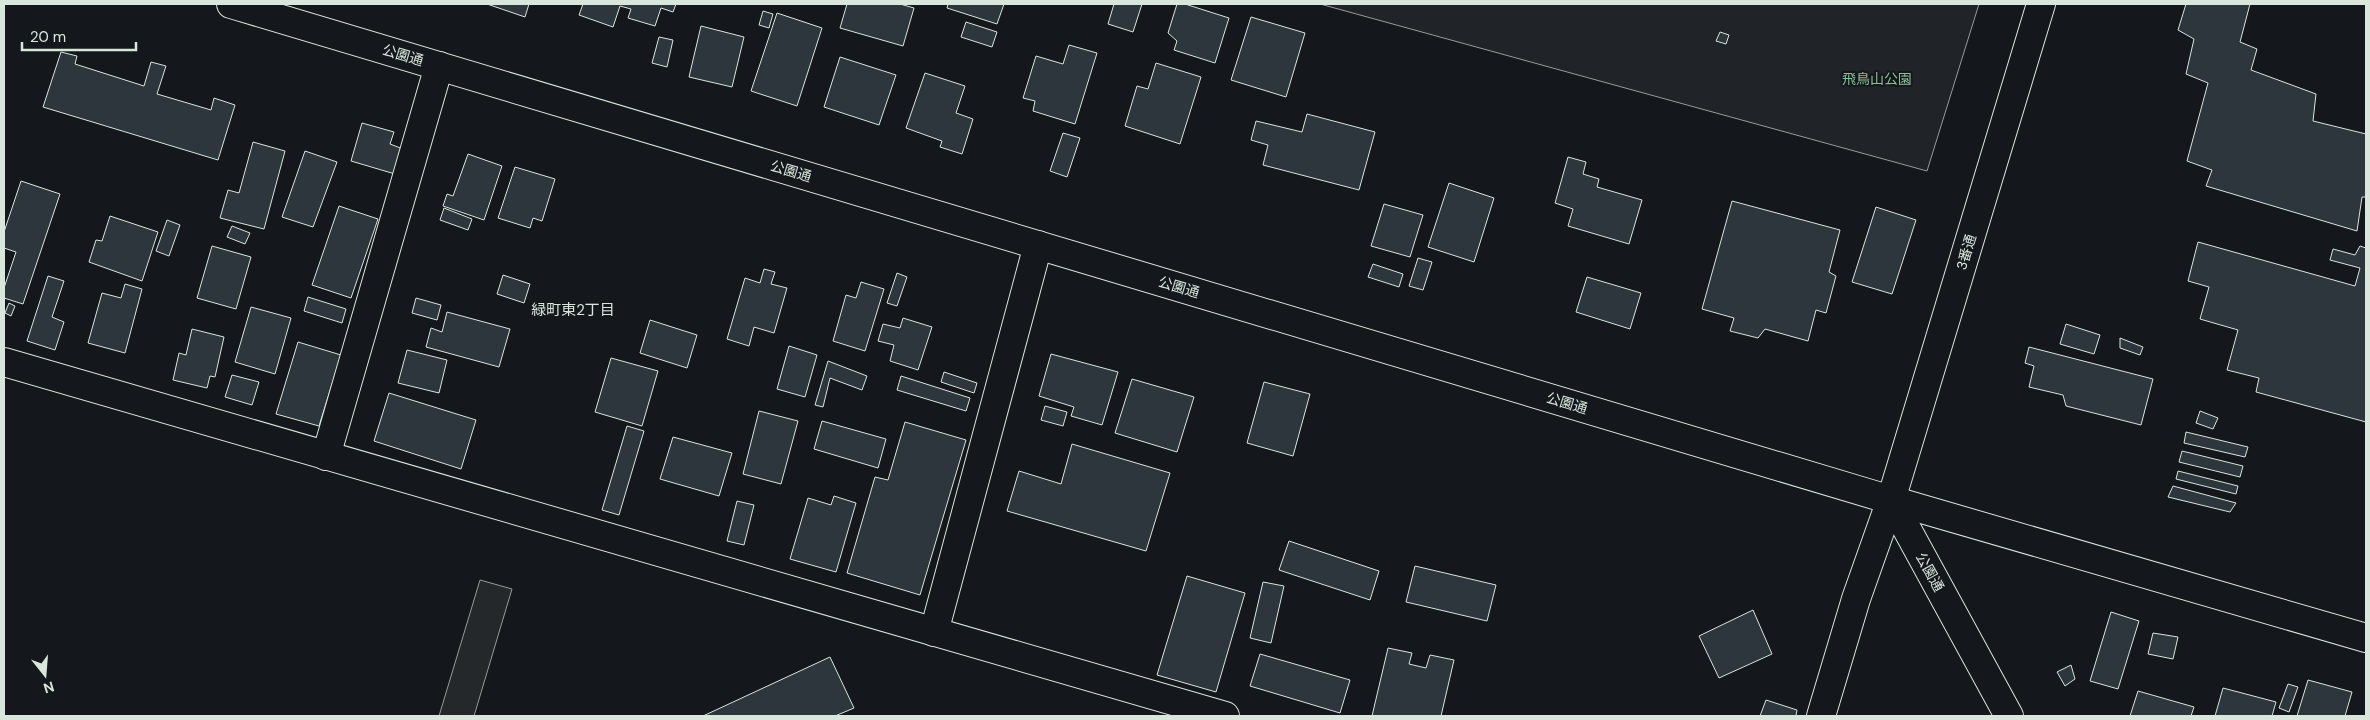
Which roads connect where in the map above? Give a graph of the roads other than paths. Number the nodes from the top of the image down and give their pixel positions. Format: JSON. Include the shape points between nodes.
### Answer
{"nodes":[{"id":1,"x":231,"y":4,"type":"edge"},
{"id":2,"x":2041,"y":4,"type":"edge"},
{"id":3,"x":439,"y":66,"type":"junction"},
{"id":4,"x":1038,"y":245,"type":"junction"},
{"id":5,"x":4,"y":362,"type":"edge"},
{"id":6,"x":326,"y":456,"type":"junction"},
{"id":7,"x":1891,"y":500,"type":"junction"},
{"id":8,"x":934,"y":632,"type":"junction"},
{"id":9,"x":2366,"y":638,"type":"edge"},
{"id":10,"x":1225,"y":716,"type":"edge"},
{"id":11,"x":1821,"y":716,"type":"edge"},
{"id":12,"x":2009,"y":716,"type":"edge"}],
"edges":[{"from":1,"to":3,"type":"street","name":"公園通"},
{"from":2,"to":7,"type":"street","name":"3番通"},
{"from":3,"to":4,"type":"street","name":"公園通"},
{"from":3,"to":6,"type":"street"},
{"from":4,"to":7,"type":"street","name":"公園通"},
{"from":4,"to":8,"type":"street"},
{"from":5,"to":6,"type":"street"},
{"from":6,"to":8,"type":"street"},
{"from":7,"to":9,"type":"street"},
{"from":7,"to":11,"type":"street","name":"3番通","via":[[1856,599]]},
{"from":7,"to":12,"type":"street","name":"公園通"},
{"from":8,"to":10,"type":"street"}]}
